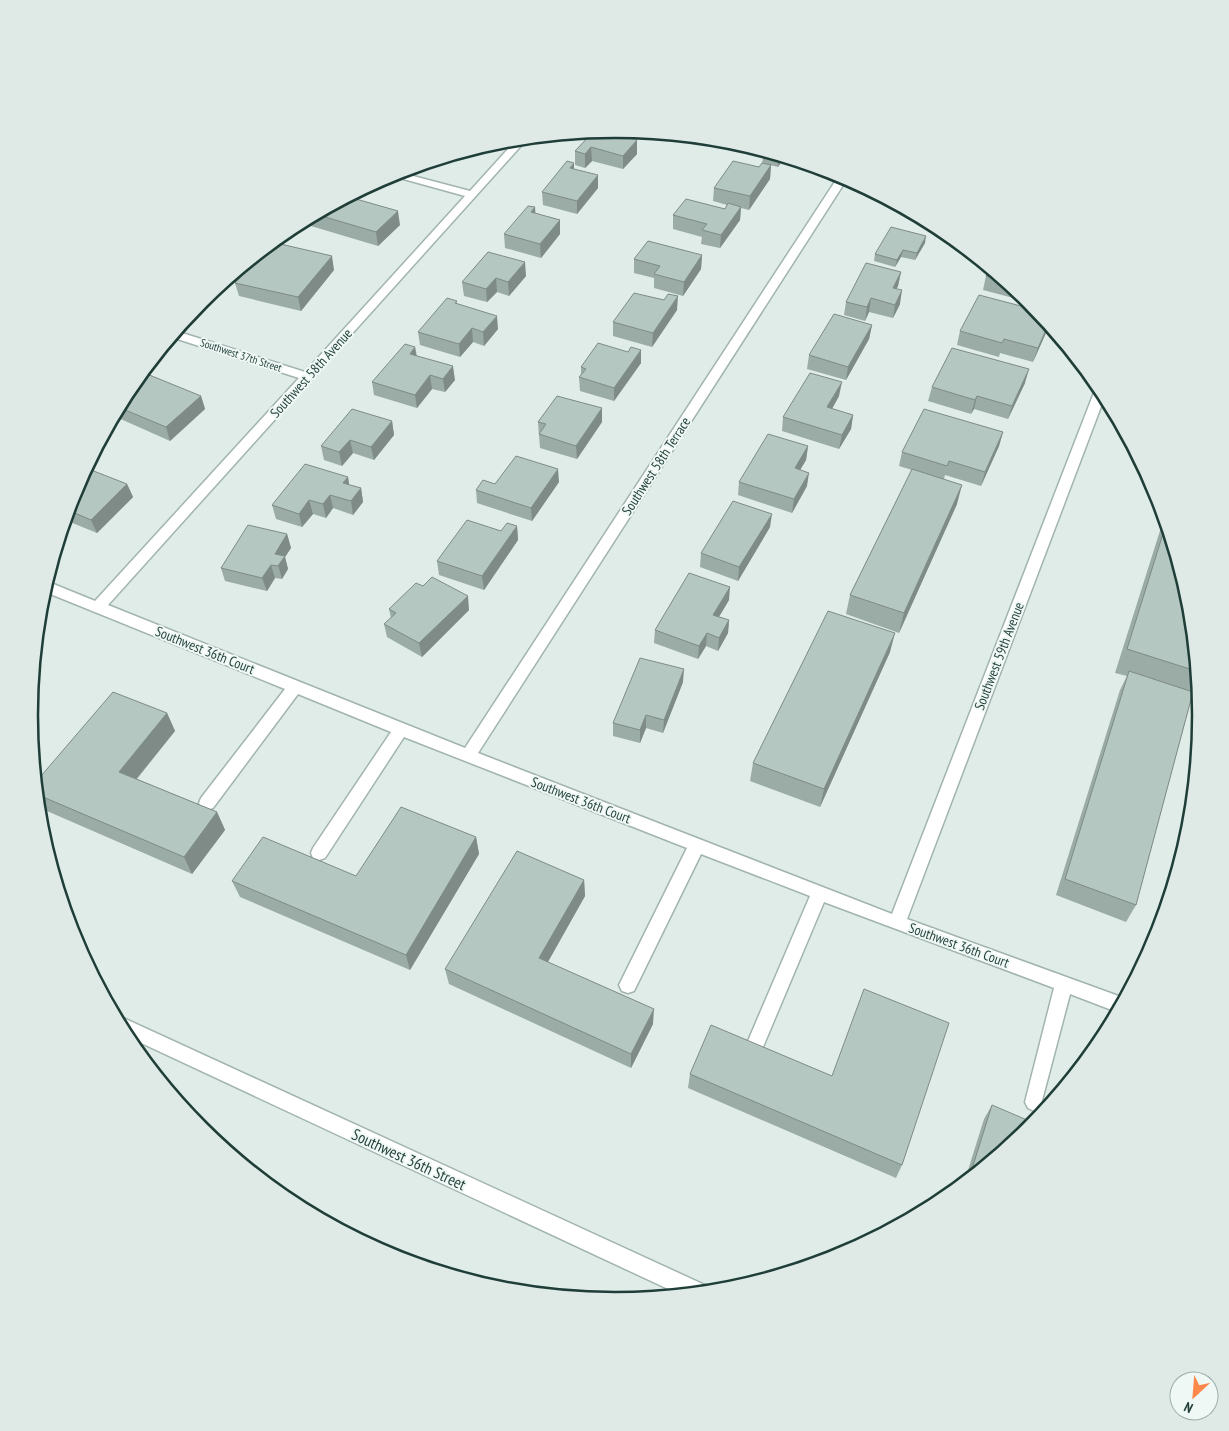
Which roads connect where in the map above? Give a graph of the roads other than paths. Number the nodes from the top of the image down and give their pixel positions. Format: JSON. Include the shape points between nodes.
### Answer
{"nodes":[{"id":1,"x":516,"y":147,"type":"edge"},
{"id":2,"x":406,"y":178,"type":"edge"},
{"id":3,"x":838,"y":183,"type":"edge"},
{"id":4,"x":472,"y":195,"type":"junction"},
{"id":5,"x":180,"y":336,"type":"edge"},
{"id":6,"x":308,"y":377,"type":"junction"},
{"id":7,"x":1097,"y":400,"type":"edge"},
{"id":8,"x":52,"y":589,"type":"edge"},
{"id":9,"x":98,"y":607,"type":"junction"},
{"id":10,"x":296,"y":686,"type":"junction"},
{"id":11,"x":401,"y":729,"type":"junction"},
{"id":12,"x":468,"y":756,"type":"junction"},
{"id":13,"x":207,"y":802,"type":"dead end"},
{"id":14,"x":698,"y":845,"type":"junction"},
{"id":15,"x":319,"y":853,"type":"dead end"},
{"id":16,"x":820,"y":892,"type":"junction"},
{"id":17,"x":897,"y":922,"type":"junction"},
{"id":18,"x":1064,"y":984,"type":"junction"},
{"id":19,"x":628,"y":985,"type":"dead end"},
{"id":20,"x":1115,"y":1003,"type":"edge"},
{"id":21,"x":131,"y":1030,"type":"edge"},
{"id":22,"x":754,"y":1048,"type":"edge"},
{"id":23,"x":1034,"y":1102,"type":"dead end"},
{"id":24,"x":689,"y":1288,"type":"edge"}],
"edges":[{"from":1,"to":4,"type":"street","name":"Southwest 58th Avenue"},
{"from":2,"to":4,"type":"street"},
{"from":3,"to":12,"type":"street","name":"Southwest 58th Terrace"},
{"from":4,"to":6,"type":"street","name":"Southwest 58th Avenue"},
{"from":5,"to":6,"type":"street","name":"Southwest 37th Street"},
{"from":6,"to":9,"type":"street","name":"Southwest 58th Avenue"},
{"from":7,"to":17,"type":"street","name":"Southwest 59th Avenue"},
{"from":8,"to":9,"type":"street","name":"Southwest 36th Court"},
{"from":9,"to":10,"type":"street","name":"Southwest 36th Court"},
{"from":10,"to":11,"type":"street","name":"Southwest 36th Court"},
{"from":10,"to":13,"type":"street"},
{"from":11,"to":12,"type":"street","name":"Southwest 36th Court"},
{"from":11,"to":15,"type":"street"},
{"from":12,"to":14,"type":"street","name":"Southwest 36th Court"},
{"from":14,"to":16,"type":"street","name":"Southwest 36th Court"},
{"from":14,"to":19,"type":"street"},
{"from":16,"to":17,"type":"street","name":"Southwest 36th Court"},
{"from":16,"to":22,"type":"street"},
{"from":17,"to":18,"type":"street","name":"Southwest 36th Court"},
{"from":18,"to":20,"type":"street","name":"Southwest 36th Court"},
{"from":18,"to":23,"type":"street"},
{"from":21,"to":24,"type":"street","name":"Southwest 36th Street"}]}
